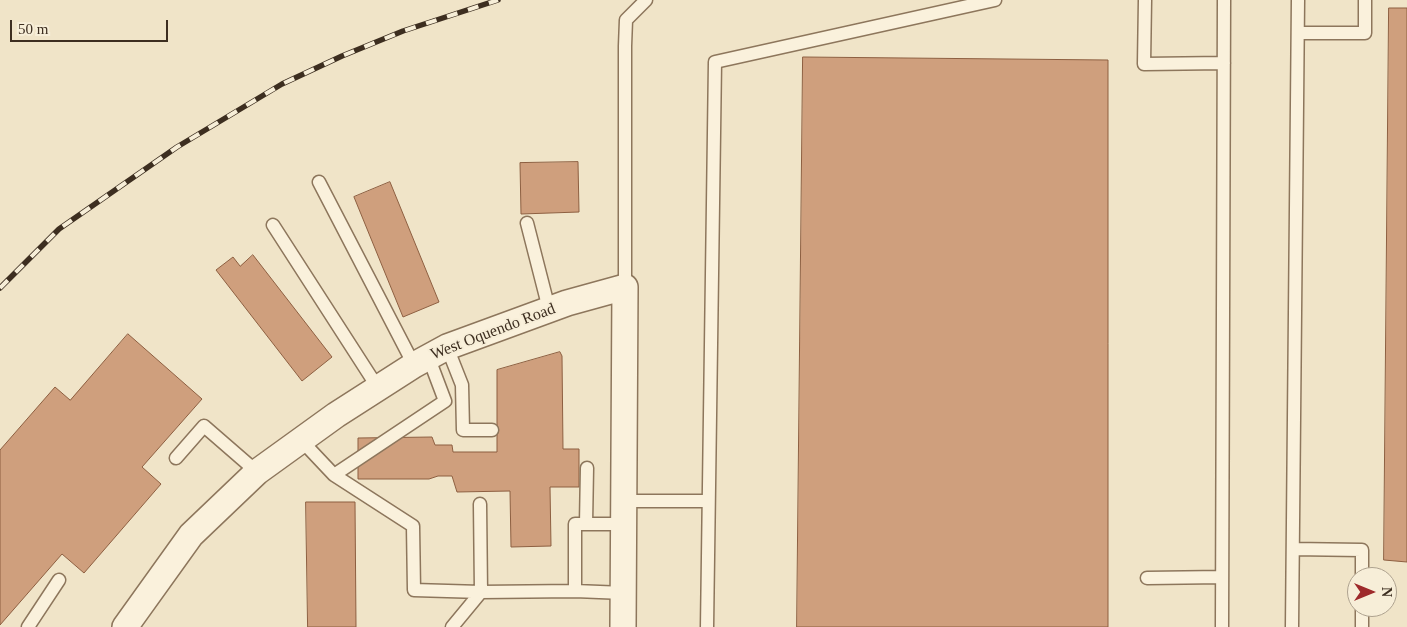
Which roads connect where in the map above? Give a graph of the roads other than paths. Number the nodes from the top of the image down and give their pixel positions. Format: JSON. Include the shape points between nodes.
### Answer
{"nodes":[{"id":1,"x":646,"y":0,"type":"edge"},
{"id":2,"x":995,"y":0,"type":"edge"},
{"id":3,"x":1145,"y":0,"type":"edge"},
{"id":4,"x":1224,"y":0,"type":"edge"},
{"id":5,"x":1298,"y":0,"type":"edge"},
{"id":6,"x":1365,"y":0,"type":"edge"},
{"id":7,"x":1298,"y":33,"type":"junction"},
{"id":8,"x":1224,"y":63,"type":"junction"},
{"id":9,"x":319,"y":182,"type":"dead end"},
{"id":10,"x":527,"y":223,"type":"dead end"},
{"id":11,"x":273,"y":225,"type":"dead end"},
{"id":12,"x":625,"y":287,"type":"junction"},
{"id":13,"x":549,"y":309,"type":"junction"},
{"id":14,"x":430,"y":356,"type":"junction"},
{"id":15,"x":378,"y":388,"type":"junction"},
{"id":16,"x":492,"y":430,"type":"dead end"},
{"id":17,"x":301,"y":440,"type":"junction"},
{"id":18,"x":176,"y":458,"type":"dead end"},
{"id":19,"x":587,"y":468,"type":"dead end"},
{"id":20,"x":257,"y":472,"type":"junction"},
{"id":21,"x":334,"y":475,"type":"junction"},
{"id":22,"x":708,"y":501,"type":"junction"},
{"id":23,"x":480,"y":504,"type":"dead end"},
{"id":24,"x":624,"y":513,"type":"junction"},
{"id":25,"x":586,"y":524,"type":"junction"},
{"id":26,"x":1293,"y":549,"type":"junction"},
{"id":27,"x":1362,"y":567,"type":"edge"},
{"id":28,"x":1222,"y":577,"type":"junction"},
{"id":29,"x":1147,"y":578,"type":"dead end"},
{"id":30,"x":59,"y":580,"type":"dead end"},
{"id":31,"x":575,"y":591,"type":"junction"},
{"id":32,"x":481,"y":592,"type":"junction"},
{"id":33,"x":624,"y":593,"type":"junction"},
{"id":34,"x":28,"y":627,"type":"edge"},
{"id":35,"x":125,"y":627,"type":"edge"},
{"id":36,"x":452,"y":627,"type":"edge"},
{"id":37,"x":624,"y":627,"type":"edge"},
{"id":38,"x":707,"y":627,"type":"edge"},
{"id":39,"x":1222,"y":627,"type":"edge"},
{"id":40,"x":1292,"y":627,"type":"edge"}],
"edges":[{"from":1,"to":12,"type":"lane","via":[[626,20]]},
{"from":2,"to":22,"type":"lane","via":[[715,62]]},
{"from":3,"to":8,"type":"lane","via":[[1144,64]]},
{"from":4,"to":8,"type":"lane"},
{"from":5,"to":7,"type":"lane"},
{"from":6,"to":7,"type":"lane","via":[[1365,33]]},
{"from":7,"to":26,"type":"lane"},
{"from":8,"to":28,"type":"lane"},
{"from":9,"to":14,"type":"lane"},
{"from":10,"to":13,"type":"lane"},
{"from":11,"to":15,"type":"lane"},
{"from":12,"to":13,"type":"street","name":"West Oquendo Road"},
{"from":12,"to":24,"type":"street"},
{"from":13,"to":14,"type":"street","name":"West Oquendo Road"},
{"from":14,"to":15,"type":"street","name":"West Oquendo Road"},
{"from":14,"to":16,"type":"lane","via":[[462,384],[463,430]]},
{"from":14,"to":21,"type":"lane","via":[[445,401]]},
{"from":15,"to":17,"type":"street","name":"West Oquendo Road"},
{"from":17,"to":20,"type":"street","name":"West Oquendo Road"},
{"from":17,"to":21,"type":"lane"},
{"from":18,"to":20,"type":"lane","via":[[204,426]]},
{"from":19,"to":25,"type":"lane"},
{"from":20,"to":35,"type":"street","name":"West Oquendo Road","via":[[191,536]]},
{"from":21,"to":32,"type":"lane","via":[[413,526],[414,590]]},
{"from":22,"to":24,"type":"lane"},
{"from":22,"to":38,"type":"lane"},
{"from":23,"to":32,"type":"lane"},
{"from":24,"to":25,"type":"lane"},
{"from":24,"to":33,"type":"street"},
{"from":25,"to":31,"type":"lane","via":[[575,524]]},
{"from":26,"to":27,"type":"lane","via":[[1362,550]]},
{"from":26,"to":40,"type":"lane"},
{"from":28,"to":29,"type":"lane"},
{"from":28,"to":39,"type":"lane"},
{"from":30,"to":34,"type":"lane"},
{"from":31,"to":32,"type":"lane"},
{"from":31,"to":33,"type":"lane"},
{"from":32,"to":36,"type":"lane"},
{"from":33,"to":37,"type":"street"}]}
